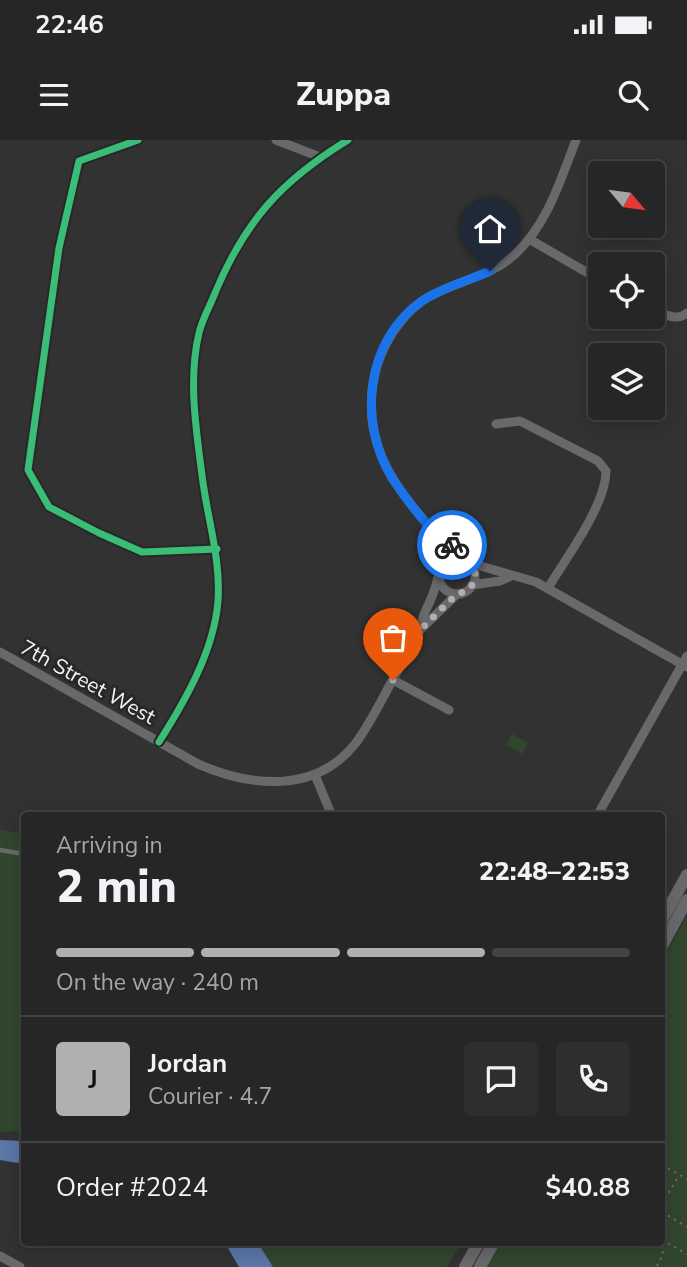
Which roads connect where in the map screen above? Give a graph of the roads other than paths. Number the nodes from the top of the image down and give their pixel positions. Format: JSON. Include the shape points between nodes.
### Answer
{"nodes":[{"id":1,"x":138,"y":140,"type":"edge"},
{"id":2,"x":276,"y":140,"type":"edge"},
{"id":3,"x":348,"y":140,"type":"edge"},
{"id":4,"x":576,"y":140,"type":"edge"},
{"id":5,"x":320,"y":157,"type":"junction"},
{"id":6,"x":529,"y":239,"type":"junction"},
{"id":7,"x":588,"y":273,"type":"edge"},
{"id":8,"x":687,"y":313,"type":"edge"},
{"id":9,"x":665,"y":314,"type":"edge"},
{"id":10,"x":496,"y":424,"type":"dead end"},
{"id":11,"x":434,"y":532,"type":"junction"},
{"id":12,"x":217,"y":549,"type":"junction"},
{"id":13,"x":466,"y":561,"type":"junction"},
{"id":14,"x":441,"y":566,"type":"junction"},
{"id":15,"x":511,"y":576,"type":"junction"},
{"id":16,"x":438,"y":577,"type":"junction"},
{"id":17,"x":472,"y":586,"type":"junction"},
{"id":18,"x":548,"y":588,"type":"junction"},
{"id":19,"x":457,"y":594,"type":"junction"},
{"id":20,"x":420,"y":630,"type":"junction"},
{"id":21,"x":0,"y":652,"type":"edge"},
{"id":22,"x":686,"y":662,"type":"edge"},
{"id":23,"x":393,"y":680,"type":"junction"},
{"id":24,"x":449,"y":710,"type":"dead end"},
{"id":25,"x":159,"y":742,"type":"junction"},
{"id":26,"x":315,"y":775,"type":"junction"},
{"id":27,"x":330,"y":812,"type":"edge"},
{"id":28,"x":599,"y":812,"type":"edge"},
{"id":29,"x":0,"y":850,"type":"edge"},
{"id":30,"x":21,"y":854,"type":"edge"},
{"id":31,"x":687,"y":875,"type":"edge"},
{"id":32,"x":687,"y":900,"type":"edge"},
{"id":33,"x":665,"y":915,"type":"edge"},
{"id":34,"x":665,"y":940,"type":"edge"},
{"id":35,"x":476,"y":1246,"type":"edge"},
{"id":36,"x":492,"y":1246,"type":"edge"},
{"id":37,"x":0,"y":1256,"type":"edge"},
{"id":38,"x":20,"y":1267,"type":"edge"},
{"id":39,"x":464,"y":1267,"type":"edge"},
{"id":40,"x":480,"y":1267,"type":"edge"}],
"edges":[{"from":1,"to":12,"type":"street","via":[[79,161],[59,248],[28,470],[49,507],[142,552]]},
{"from":2,"to":5,"type":"street"},
{"from":3,"to":5,"type":"street"},
{"from":4,"to":6,"type":"street","via":[[551,202]]},
{"from":5,"to":12,"type":"street","via":[[250,225],[199,332],[193,400],[202,480]]},
{"from":6,"to":7,"type":"street"},
{"from":6,"to":11,"type":"street","via":[[490,271],[420,303],[390,337],[380,358],[370,401],[376,443],[393,480]]},
{"from":8,"to":9,"type":"street","via":[[675,318]]},
{"from":10,"to":18,"type":"street","via":[[520,421],[598,461],[606,471],[599,502]]},
{"from":11,"to":13,"type":"street","via":[[445,537]]},
{"from":11,"to":14,"type":"street"},
{"from":12,"to":25,"type":"street","via":[[218,603],[205,656],[185,702]]},
{"from":13,"to":14,"type":"street","via":[[450,558]]},
{"from":13,"to":15,"type":"street"},
{"from":13,"to":17,"type":"street","via":[[475,574]]},
{"from":14,"to":16,"type":"street"},
{"from":15,"to":17,"type":"street"},
{"from":15,"to":18,"type":"street"},
{"from":16,"to":19,"type":"street","via":[[443,587]]},
{"from":16,"to":20,"type":"street"},
{"from":17,"to":19,"type":"street"},
{"from":18,"to":22,"type":"street"},
{"from":19,"to":20,"type":"street"},
{"from":20,"to":23,"type":"street"},
{"from":21,"to":25,"type":"street","name":"7th Street West"},
{"from":22,"to":28,"type":"street"},
{"from":23,"to":24,"type":"street"},
{"from":23,"to":26,"type":"street","via":[[354,745]]},
{"from":25,"to":26,"type":"street","name":"7th Street West","via":[[198,764],[251,781],[291,782]]},
{"from":26,"to":27,"type":"street"},
{"from":29,"to":30,"type":"lane"},
{"from":31,"to":33,"type":"street"},
{"from":32,"to":34,"type":"street"},
{"from":35,"to":39,"type":"street"},
{"from":36,"to":40,"type":"street"},
{"from":37,"to":38,"type":"street"}]}
